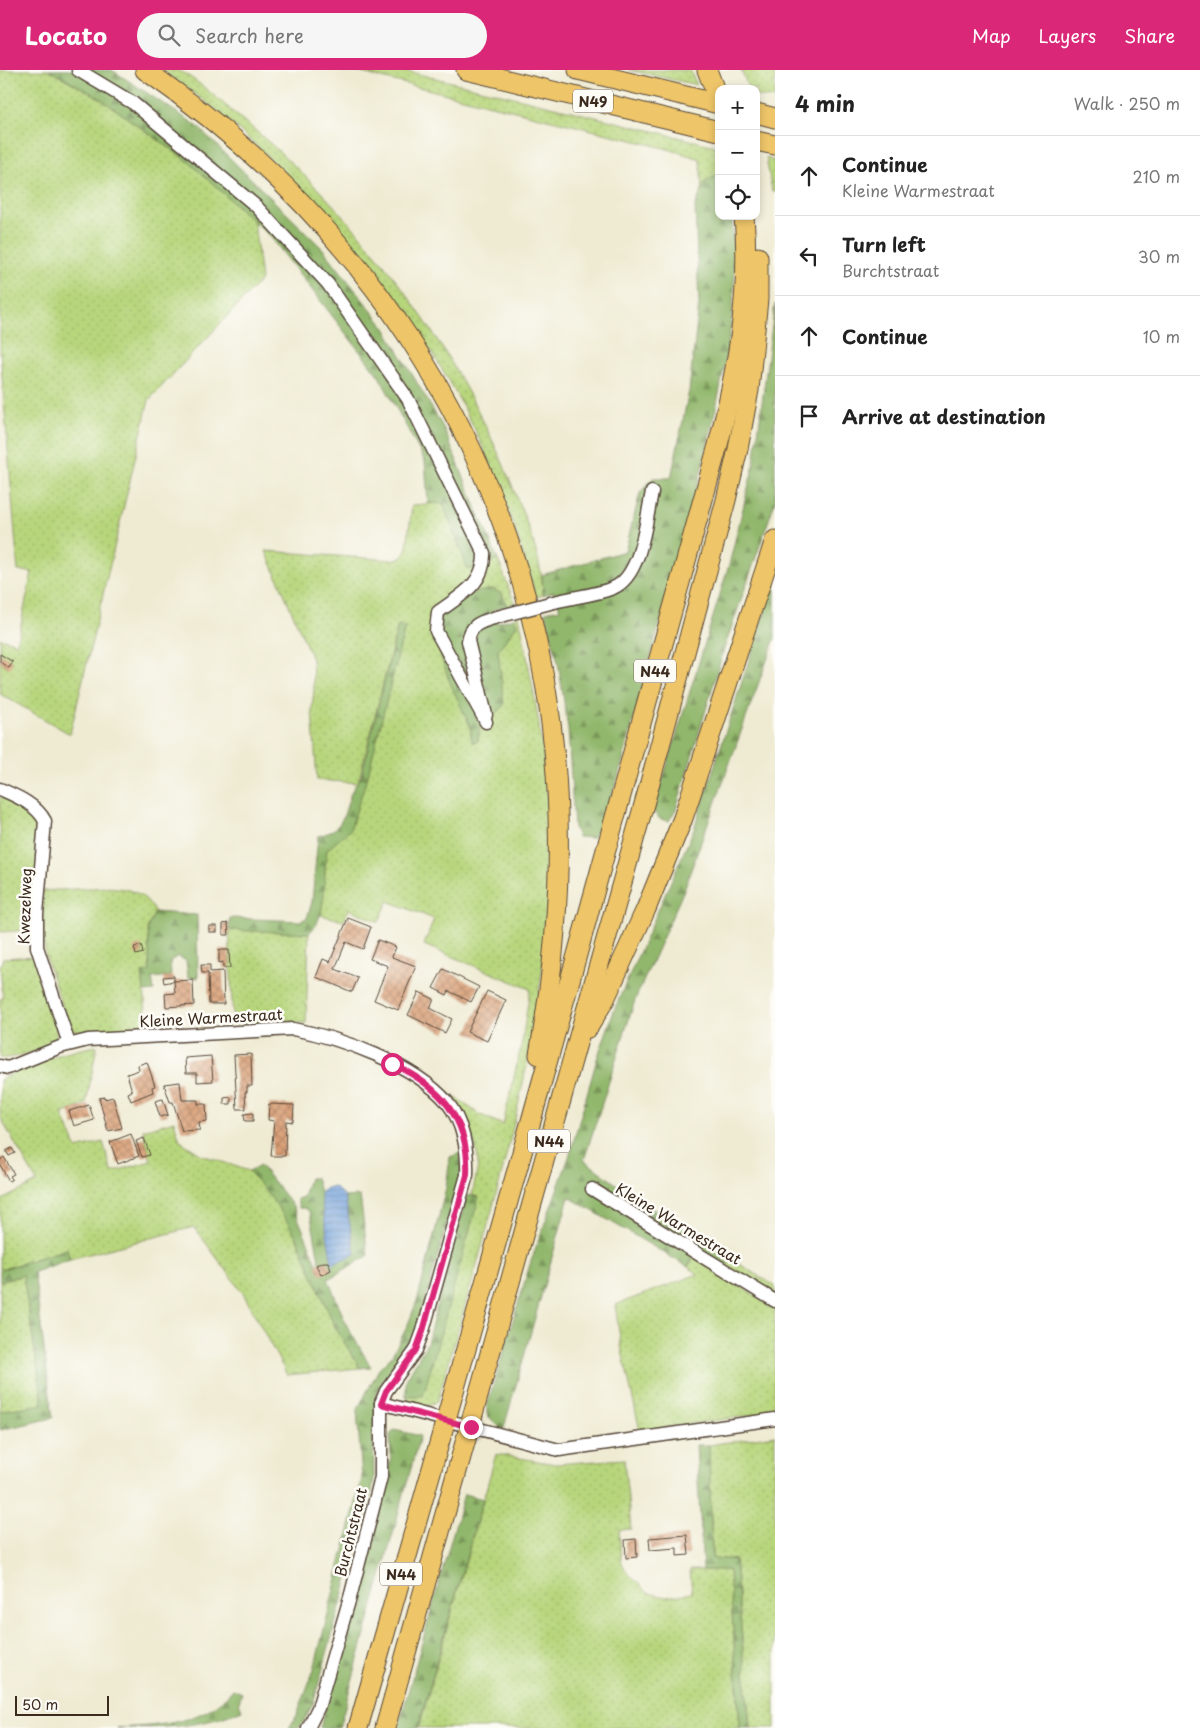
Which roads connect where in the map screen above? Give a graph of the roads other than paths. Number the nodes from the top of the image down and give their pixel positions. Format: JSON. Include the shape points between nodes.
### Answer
{"nodes":[{"id":1,"x":78,"y":70,"type":"edge"},
{"id":2,"x":145,"y":70,"type":"edge"},
{"id":3,"x":466,"y":70,"type":"edge"},
{"id":4,"x":578,"y":70,"type":"edge"},
{"id":5,"x":707,"y":70,"type":"edge"},
{"id":6,"x":718,"y":70,"type":"edge"},
{"id":7,"x":724,"y":85,"type":"edge"},
{"id":8,"x":715,"y":92,"type":"edge"},
{"id":9,"x":715,"y":102,"type":"edge"},
{"id":10,"x":760,"y":114,"type":"edge"},
{"id":11,"x":775,"y":118,"type":"edge"},
{"id":12,"x":715,"y":130,"type":"edge"},
{"id":13,"x":760,"y":142,"type":"edge"},
{"id":14,"x":775,"y":145,"type":"edge"},
{"id":15,"x":744,"y":220,"type":"edge"},
{"id":16,"x":756,"y":220,"type":"edge"},
{"id":17,"x":652,"y":492,"type":"dead end"},
{"id":18,"x":775,"y":540,"type":"edge"},
{"id":19,"x":0,"y":789,"type":"edge"},
{"id":20,"x":69,"y":1044,"type":"junction"},
{"id":21,"x":574,"y":1051,"type":"junction"},
{"id":22,"x":3,"y":1069,"type":"edge"},
{"id":23,"x":518,"y":1160,"type":"junction"},
{"id":24,"x":592,"y":1189,"type":"dead end"},
{"id":25,"x":775,"y":1301,"type":"edge"},
{"id":26,"x":381,"y":1404,"type":"junction"},
{"id":27,"x":775,"y":1419,"type":"edge"},
{"id":28,"x":444,"y":1420,"type":"junction"},
{"id":29,"x":471,"y":1427,"type":"junction"},
{"id":30,"x":308,"y":1728,"type":"edge"},
{"id":31,"x":358,"y":1728,"type":"edge"},
{"id":32,"x":385,"y":1728,"type":"edge"}],
"edges":[{"from":1,"to":17,"type":"street","bridge":true,"via":[[133,103],[256,206],[328,284],[408,399],[484,553],[484,567],[475,584],[438,612],[436,631],[486,722],[486,710],[468,640],[470,629],[496,617],[612,588],[630,575],[639,554]]},
{"from":2,"to":23,"type":"highway","via":[[180,94],[260,161],[336,239],[371,283],[427,365],[450,406],[504,530],[531,615],[543,672],[552,737],[557,819],[556,906],[547,1001]]},
{"from":3,"to":12,"type":"highway","number":"N49"},
{"from":4,"to":9,"type":"highway","number":"N49"},
{"from":5,"to":8,"type":"highway"},
{"from":6,"to":7,"type":"highway"},
{"from":10,"to":11,"type":"highway"},
{"from":13,"to":14,"type":"highway"},
{"from":15,"to":23,"type":"highway","number":"N44","via":[[744,299],[733,387]]},
{"from":16,"to":21,"type":"highway","via":[[758,299],[749,390],[738,449],[648,790]]},
{"from":18,"to":21,"type":"highway","number":"N44","via":[[683,818],[605,999]]},
{"from":19,"to":20,"type":"street","name":"Kwezelweg","via":[[27,802],[45,820],[37,947]]},
{"from":20,"to":22,"type":"street","name":"Kleine Warmestraat"},
{"from":20,"to":26,"type":"street","name":"Kleine Warmestraat","via":[[88,1040],[293,1029],[340,1040],[406,1070],[448,1103],[464,1140],[468,1156],[467,1175],[416,1350],[386,1391]]},
{"from":21,"to":29,"type":"highway","number":"N44"},
{"from":23,"to":28,"type":"highway","number":"N44"},
{"from":24,"to":25,"type":"street","name":"Kleine Warmestraat"},
{"from":26,"to":28,"type":"street"},
{"from":26,"to":30,"type":"street","name":"Burchtstraat","via":[[381,1477],[318,1708]]},
{"from":27,"to":29,"type":"street","via":[[559,1450]]},
{"from":28,"to":29,"type":"street"},
{"from":28,"to":31,"type":"highway","number":"N44"},
{"from":29,"to":32,"type":"highway","number":"N44"}]}
